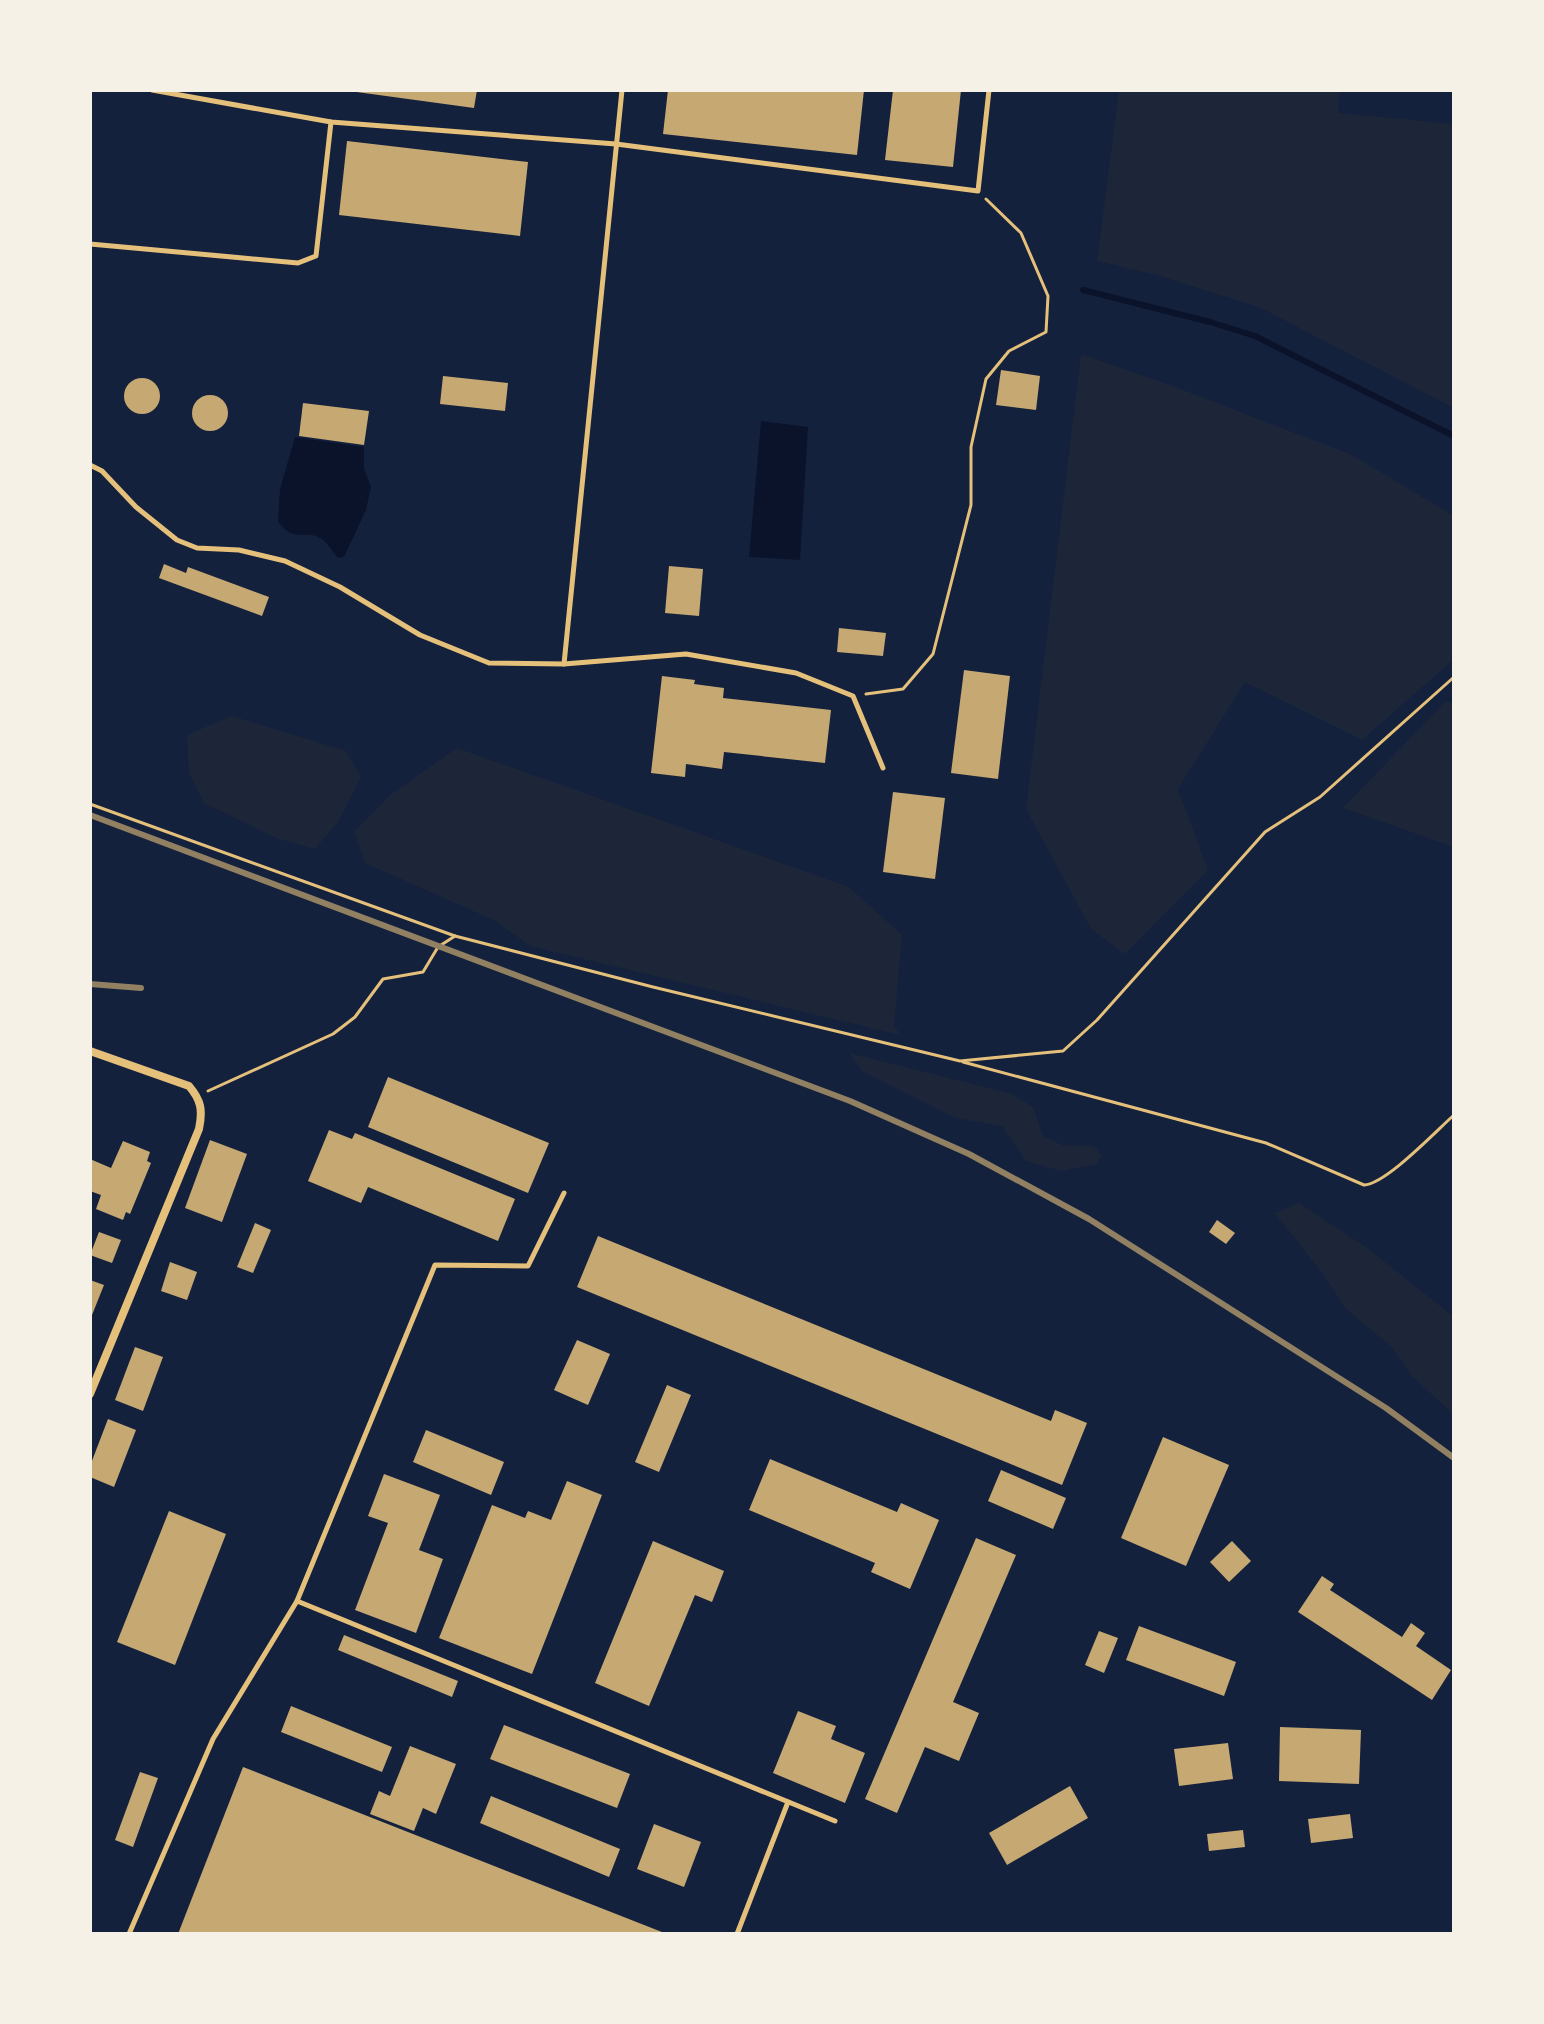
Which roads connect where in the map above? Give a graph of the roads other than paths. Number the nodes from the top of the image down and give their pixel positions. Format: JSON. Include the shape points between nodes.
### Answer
{"nodes":[{"id":1,"x":152,"y":90,"type":"edge"},
{"id":2,"x":622,"y":90,"type":"edge"},
{"id":3,"x":989,"y":90,"type":"edge"},
{"id":4,"x":331,"y":122,"type":"junction"},
{"id":5,"x":616,"y":144,"type":"junction"},
{"id":6,"x":90,"y":244,"type":"edge"},
{"id":7,"x":90,"y":465,"type":"edge"},
{"id":8,"x":564,"y":664,"type":"junction"},
{"id":9,"x":883,"y":768,"type":"dead end"},
{"id":10,"x":90,"y":1051,"type":"edge"},
{"id":11,"x":564,"y":1193,"type":"dead end"},
{"id":12,"x":90,"y":1394,"type":"edge"},
{"id":13,"x":297,"y":1601,"type":"junction"},
{"id":14,"x":788,"y":1802,"type":"junction"},
{"id":15,"x":835,"y":1821,"type":"dead end"},
{"id":16,"x":129,"y":1934,"type":"edge"},
{"id":17,"x":737,"y":1934,"type":"edge"}],
"edges":[{"from":1,"to":4,"type":"lane"},
{"from":2,"to":5,"type":"lane"},
{"from":3,"to":5,"type":"lane","via":[[978,191]]},
{"from":4,"to":5,"type":"lane"},
{"from":4,"to":6,"type":"lane","via":[[316,256],[298,263]]},
{"from":5,"to":8,"type":"lane"},
{"from":7,"to":8,"type":"lane","via":[[177,540],[197,548],[239,550],[285,561],[420,635],[489,663]]},
{"from":8,"to":9,"type":"lane","via":[[686,654],[796,673],[853,696]]},
{"from":10,"to":12,"type":"street","via":[[189,1086],[203,1112]]},
{"from":11,"to":13,"type":"lane","via":[[528,1266],[435,1265]]},
{"from":13,"to":14,"type":"lane"},
{"from":13,"to":16,"type":"lane","via":[[213,1739]]},
{"from":14,"to":15,"type":"lane"},
{"from":14,"to":17,"type":"lane"}]}
